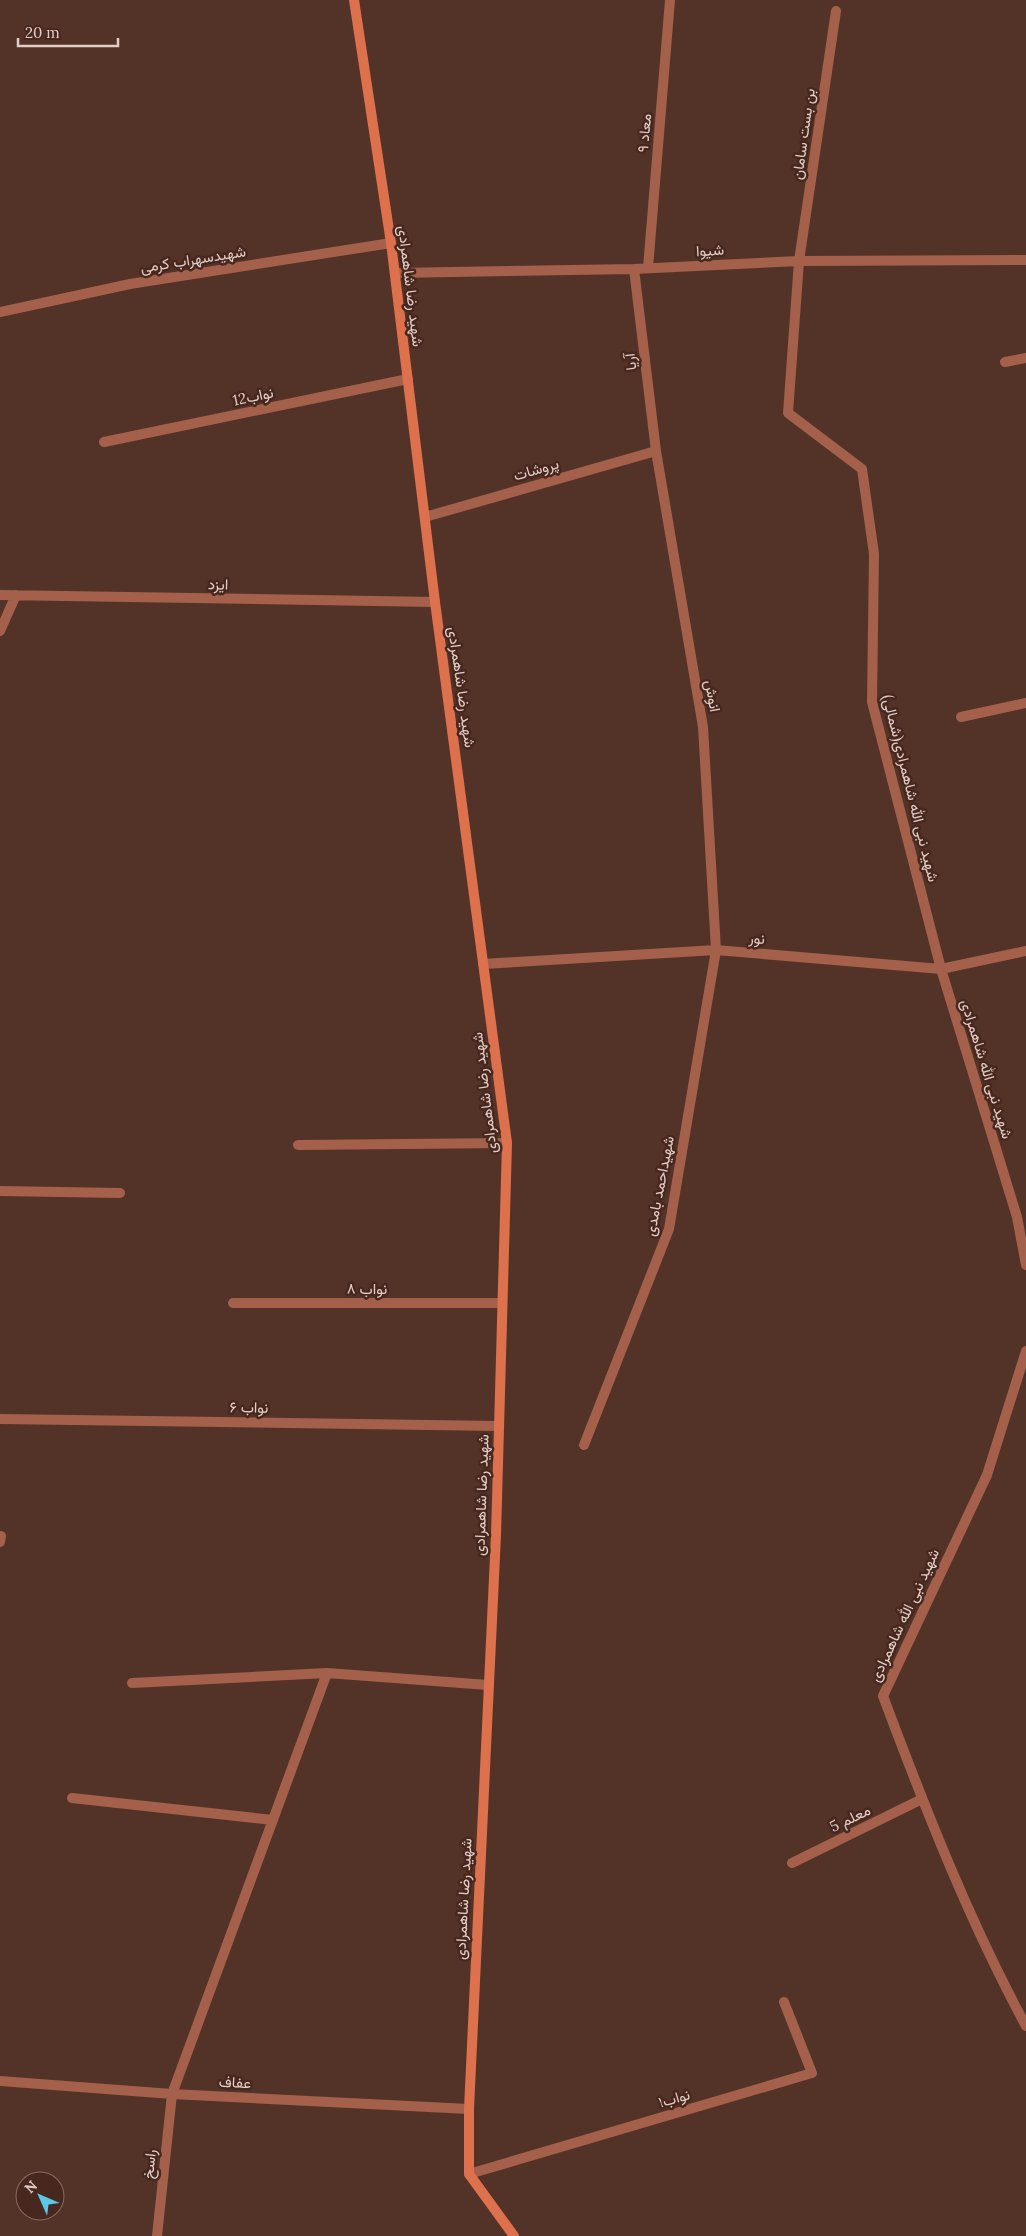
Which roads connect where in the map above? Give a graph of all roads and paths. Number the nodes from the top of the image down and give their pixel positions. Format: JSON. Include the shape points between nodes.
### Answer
{"nodes":[{"id":1,"x":354,"y":0,"type":"edge"},
{"id":2,"x":670,"y":0,"type":"edge"},
{"id":3,"x":836,"y":10,"type":"dead end"},
{"id":4,"x":391,"y":243,"type":"junction"},
{"id":5,"x":1026,"y":260,"type":"edge"},
{"id":6,"x":800,"y":261,"type":"junction"},
{"id":7,"x":648,"y":268,"type":"junction"},
{"id":8,"x":634,"y":269,"type":"junction"},
{"id":9,"x":395,"y":273,"type":"junction"},
{"id":10,"x":0,"y":312,"type":"edge"},
{"id":11,"x":1026,"y":358,"type":"edge"},
{"id":12,"x":1006,"y":362,"type":"dead end"},
{"id":13,"x":408,"y":379,"type":"junction"},
{"id":14,"x":104,"y":442,"type":"dead end"},
{"id":15,"x":656,"y":451,"type":"junction"},
{"id":16,"x":425,"y":517,"type":"junction"},
{"id":17,"x":0,"y":595,"type":"edge"},
{"id":18,"x":16,"y":595,"type":"junction"},
{"id":19,"x":435,"y":602,"type":"junction"},
{"id":20,"x":0,"y":631,"type":"edge"},
{"id":21,"x":1026,"y":702,"type":"edge"},
{"id":22,"x":961,"y":717,"type":"dead end"},
{"id":23,"x":716,"y":950,"type":"junction"},
{"id":24,"x":1026,"y":951,"type":"edge"},
{"id":25,"x":483,"y":964,"type":"junction"},
{"id":26,"x":940,"y":969,"type":"junction"},
{"id":27,"x":507,"y":1143,"type":"junction"},
{"id":28,"x":298,"y":1145,"type":"dead end"},
{"id":29,"x":0,"y":1191,"type":"edge"},
{"id":30,"x":120,"y":1193,"type":"dead end"},
{"id":31,"x":1026,"y":1265,"type":"edge"},
{"id":32,"x":233,"y":1303,"type":"dead end"},
{"id":33,"x":502,"y":1303,"type":"junction"},
{"id":34,"x":1026,"y":1351,"type":"edge"},
{"id":35,"x":0,"y":1419,"type":"edge"},
{"id":36,"x":499,"y":1426,"type":"junction"},
{"id":37,"x":584,"y":1445,"type":"dead end"},
{"id":38,"x":327,"y":1673,"type":"junction"},
{"id":39,"x":132,"y":1683,"type":"dead end"},
{"id":40,"x":488,"y":1685,"type":"junction"},
{"id":41,"x":72,"y":1798,"type":"dead end"},
{"id":42,"x":922,"y":1799,"type":"junction"},
{"id":43,"x":273,"y":1820,"type":"junction"},
{"id":44,"x":792,"y":1863,"type":"dead end"},
{"id":45,"x":784,"y":2002,"type":"dead end"},
{"id":46,"x":1026,"y":2026,"type":"edge"},
{"id":47,"x":0,"y":2080,"type":"edge"},
{"id":48,"x":172,"y":2094,"type":"junction"},
{"id":49,"x":469,"y":2109,"type":"junction"},
{"id":50,"x":469,"y":2174,"type":"junction"},
{"id":51,"x":156,"y":2236,"type":"edge"},
{"id":52,"x":514,"y":2236,"type":"edge"}],
"edges":[{"from":1,"to":4,"type":"main road","name":"شهید رضا شاهمرادی"},
{"from":2,"to":7,"type":"street","name":"معاد ۹"},
{"from":3,"to":6,"type":"street","name":"بن بست سامان"},
{"from":4,"to":9,"type":"main road","name":"شهید رضا شاهمرادی"},
{"from":4,"to":10,"type":"street","name":"شهیدسهراب کرمی","via":[[130,284]]},
{"from":5,"to":6,"type":"street","name":"شیوا"},
{"from":6,"to":7,"type":"street","name":"شیوا"},
{"from":6,"to":26,"type":"street","name":"شهید نبی الله شاهمرادی(شمالی)","via":[[788,413],[862,469],[874,554],[872,702]]},
{"from":7,"to":8,"type":"street","name":"شیوا"},
{"from":8,"to":9,"type":"street","name":"شیوا"},
{"from":8,"to":15,"type":"street","name":"آریا"},
{"from":9,"to":13,"type":"main road","name":"شهید رضا شاهمرادی"},
{"from":11,"to":12,"type":"street"},
{"from":13,"to":14,"type":"street","name":"نواب12"},
{"from":13,"to":16,"type":"main road","name":"شهید رضا شاهمرادی"},
{"from":15,"to":16,"type":"street","name":"پروشات"},
{"from":15,"to":23,"type":"street","name":"انوش","via":[[703,727]]},
{"from":16,"to":19,"type":"main road","name":"شهید رضا شاهمرادی"},
{"from":17,"to":18,"type":"street","name":"ایزد"},
{"from":18,"to":19,"type":"street","name":"ایزد"},
{"from":18,"to":20,"type":"street"},
{"from":19,"to":25,"type":"main road","name":"شهید رضا شاهمرادی"},
{"from":21,"to":22,"type":"street"},
{"from":23,"to":25,"type":"street","name":"نور"},
{"from":23,"to":26,"type":"street","name":"نور"},
{"from":23,"to":37,"type":"street","name":"شهیداحمد بامدی","via":[[669,1229]]},
{"from":24,"to":26,"type":"street","name":"نور"},
{"from":25,"to":27,"type":"main road","name":"شهید رضا شاهمرادی"},
{"from":26,"to":31,"type":"street","name":"شهید نبی الله شاهمرادی","via":[[1017,1217]]},
{"from":27,"to":28,"type":"street"},
{"from":27,"to":33,"type":"main road","name":"شهید رضا شاهمرادی"},
{"from":29,"to":30,"type":"street"},
{"from":32,"to":33,"type":"street","name":"نواب ۸"},
{"from":33,"to":36,"type":"main road","name":"شهید رضا شاهمرادی"},
{"from":34,"to":42,"type":"street","name":"شهید نبی الله شاهمرادی","via":[[987,1474],[882,1696]]},
{"from":35,"to":36,"type":"street","name":"نواب ۶"},
{"from":36,"to":40,"type":"main road","name":"شهید رضا شاهمرادی"},
{"from":38,"to":39,"type":"street"},
{"from":38,"to":40,"type":"street"},
{"from":38,"to":43,"type":"street","name":"راسخ"},
{"from":40,"to":49,"type":"main road","name":"شهید رضا شاهمرادی"},
{"from":41,"to":43,"type":"street"},
{"from":42,"to":44,"type":"street","name":"معلم 5"},
{"from":42,"to":46,"type":"street","name":"شهید نبی الله شاهمرادی","via":[[995,1970]]},
{"from":43,"to":48,"type":"street","name":"راسخ"},
{"from":45,"to":50,"type":"street","name":"نواب۱","via":[[812,2073]]},
{"from":47,"to":48,"type":"street","name":"عفاف"},
{"from":48,"to":49,"type":"street","name":"عفاف"},
{"from":48,"to":51,"type":"street","name":"راسخ"},
{"from":49,"to":50,"type":"main road","name":"شهید رضا شاهمرادی"},
{"from":50,"to":52,"type":"main road"}]}
